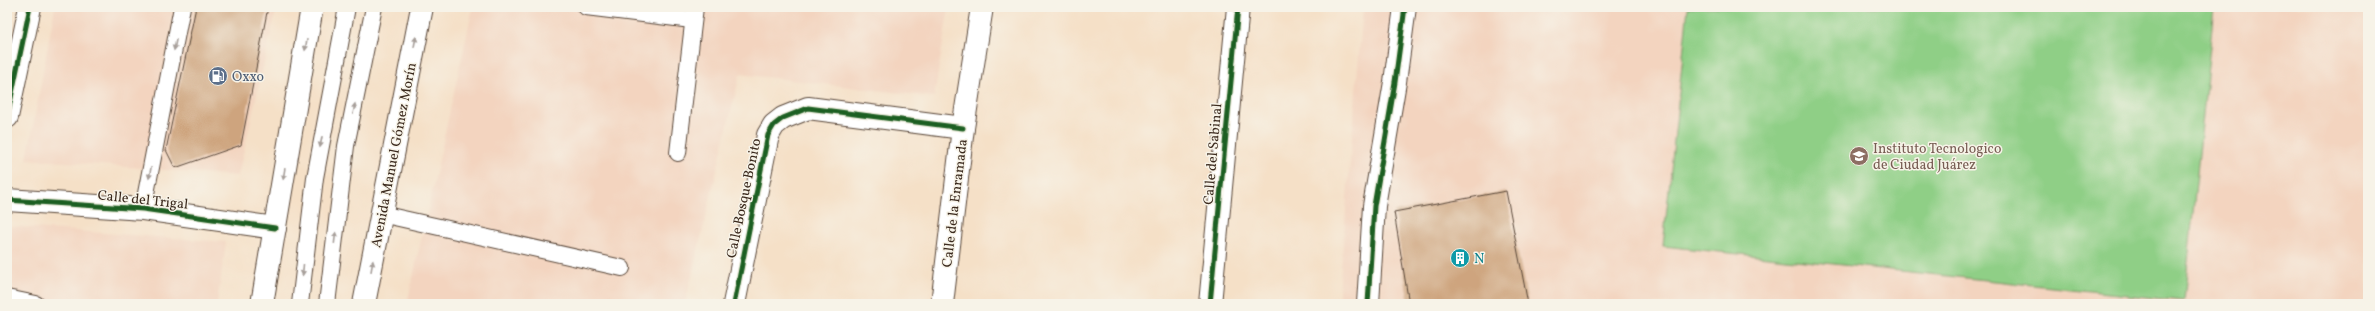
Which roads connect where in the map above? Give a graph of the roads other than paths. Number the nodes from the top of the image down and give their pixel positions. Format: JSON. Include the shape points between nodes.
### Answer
{"nodes":[{"id":1,"x":30,"y":7,"type":"edge"},
{"id":2,"x":182,"y":7,"type":"edge"},
{"id":3,"x":312,"y":7,"type":"edge"},
{"id":4,"x":347,"y":7,"type":"edge"},
{"id":5,"x":374,"y":7,"type":"edge"},
{"id":6,"x":422,"y":7,"type":"edge"},
{"id":7,"x":586,"y":7,"type":"edge"},
{"id":8,"x":982,"y":7,"type":"edge"},
{"id":9,"x":1238,"y":7,"type":"edge"},
{"id":10,"x":1405,"y":7,"type":"edge"},
{"id":11,"x":694,"y":14,"type":"edge"},
{"id":12,"x":7,"y":117,"type":"edge"},
{"id":13,"x":963,"y":128,"type":"junction"},
{"id":14,"x":678,"y":153,"type":"dead end"},
{"id":15,"x":7,"y":200,"type":"edge"},
{"id":16,"x":143,"y":209,"type":"junction"},
{"id":17,"x":381,"y":214,"type":"junction"},
{"id":18,"x":275,"y":228,"type":"junction"},
{"id":19,"x":622,"y":268,"type":"dead end"},
{"id":20,"x":7,"y":298,"type":"edge"},
{"id":21,"x":36,"y":304,"type":"edge"},
{"id":22,"x":262,"y":304,"type":"edge"},
{"id":23,"x":300,"y":304,"type":"edge"},
{"id":24,"x":327,"y":304,"type":"edge"},
{"id":25,"x":364,"y":304,"type":"edge"},
{"id":26,"x":734,"y":304,"type":"edge"},
{"id":27,"x":942,"y":304,"type":"edge"},
{"id":28,"x":1210,"y":304,"type":"edge"},
{"id":29,"x":1368,"y":304,"type":"edge"}],
"edges":[{"from":1,"to":12,"type":"street"},
{"from":2,"to":16,"type":"lane","one_way":true},
{"from":3,"to":18,"type":"street","one_way":true},
{"from":4,"to":23,"type":"lane","one_way":true,"via":[[315,178]]},
{"from":24,"to":5,"type":"lane","one_way":true,"via":[[346,146]]},
{"from":17,"to":6,"type":"street","name":"Avenida Manuel Gómez Morín","one_way":true},
{"from":7,"to":11,"type":"lane"},
{"from":8,"to":13,"type":"street","name":"Calle de la Enramada"},
{"from":9,"to":28,"type":"street","name":"Calle del Sabinal"},
{"from":10,"to":29,"type":"street","via":[[1396,82],[1374,206]]},
{"from":11,"to":14,"type":"lane"},
{"from":13,"to":26,"type":"street","name":"Calle Bosque Bonito","via":[[808,108],[783,118],[774,125],[768,135]]},
{"from":13,"to":27,"type":"street","name":"Calle de la Enramada"},
{"from":15,"to":16,"type":"street","name":"Calle del Trigal"},
{"from":16,"to":18,"type":"street","name":"Calle del Trigal"},
{"from":17,"to":19,"type":"lane"},
{"from":25,"to":17,"type":"street","name":"Avenida Manuel Gómez Morín","one_way":true},
{"from":18,"to":22,"type":"street"},
{"from":20,"to":21,"type":"lane"}]}
